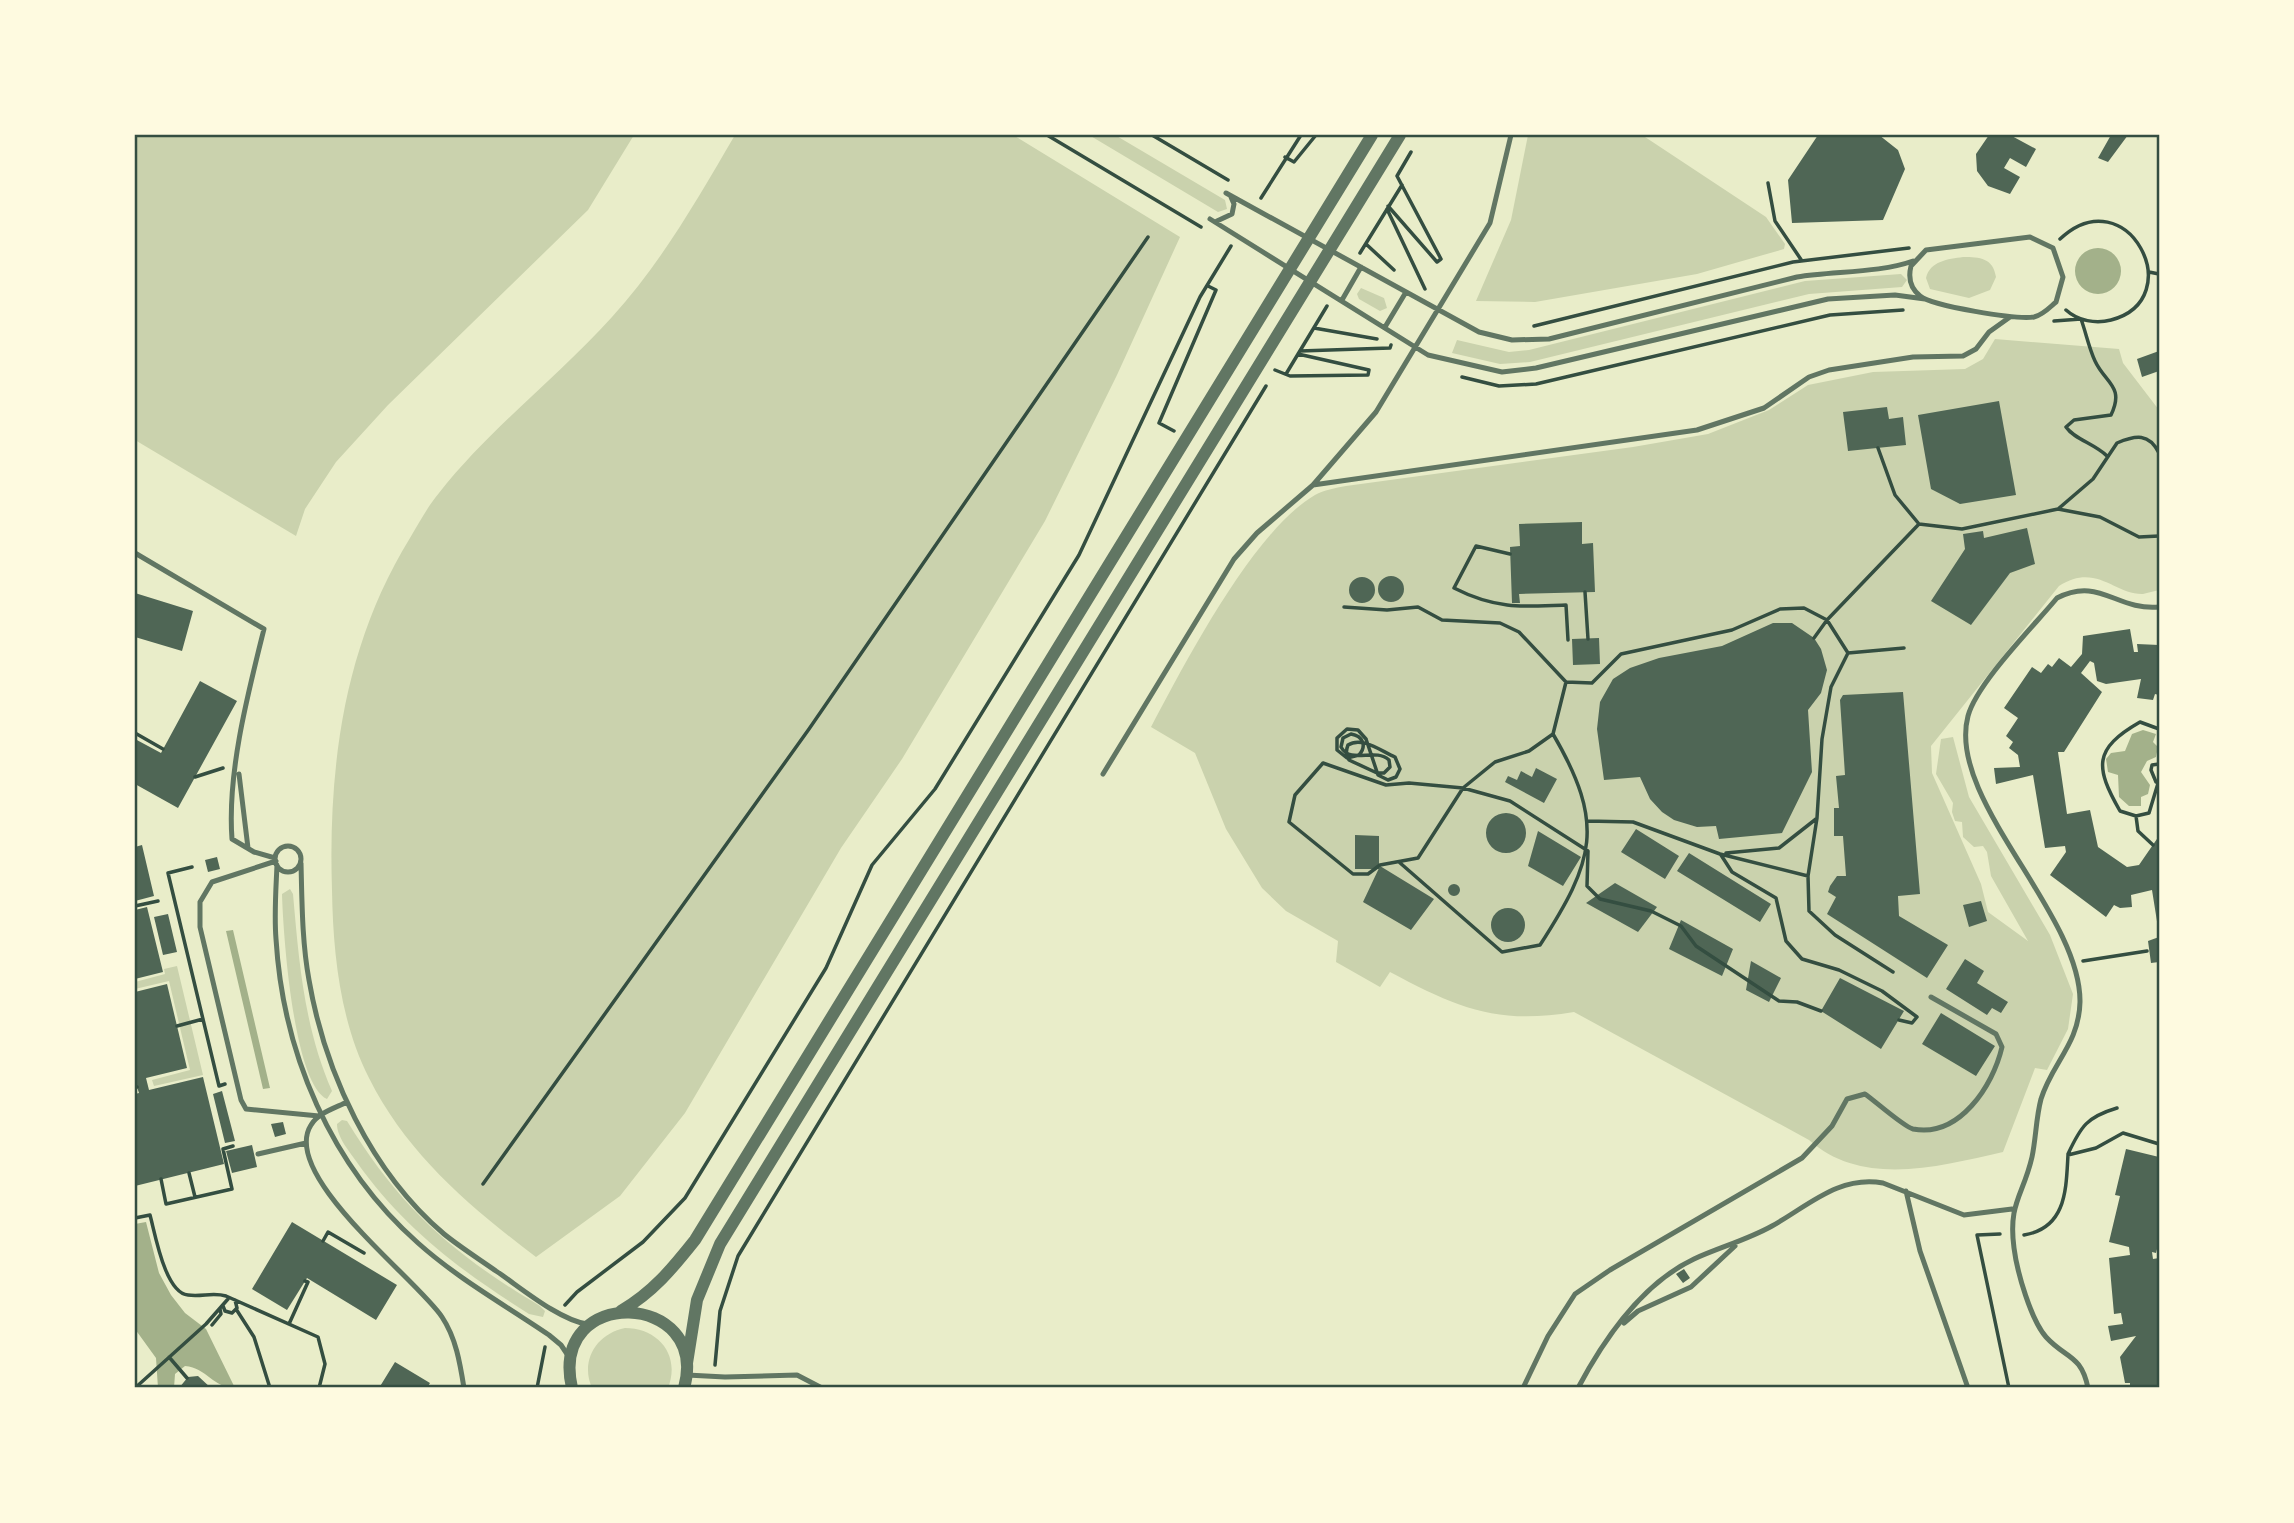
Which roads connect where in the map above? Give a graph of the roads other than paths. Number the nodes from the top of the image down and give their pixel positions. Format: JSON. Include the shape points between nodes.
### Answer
{"nodes":[{"id":1,"x":1371,"y":135,"type":"edge"},
{"id":2,"x":1400,"y":135,"type":"edge"},
{"id":3,"x":1511,"y":135,"type":"edge"},
{"id":4,"x":1913,"y":261,"type":"junction"},
{"id":5,"x":1361,"y":267,"type":"junction"},
{"id":6,"x":1406,"y":292,"type":"junction"},
{"id":7,"x":1925,"y":299,"type":"junction"},
{"id":8,"x":1342,"y":300,"type":"junction"},
{"id":9,"x":2010,"y":317,"type":"junction"},
{"id":10,"x":1385,"y":327,"type":"junction"},
{"id":11,"x":1313,"y":485,"type":"junction"},
{"id":12,"x":135,"y":553,"type":"edge"},
{"id":13,"x":2159,"y":607,"type":"edge"},
{"id":14,"x":237,"y":764,"type":"junction"},
{"id":15,"x":1103,"y":775,"type":"dead end"},
{"id":16,"x":248,"y":848,"type":"junction"},
{"id":17,"x":276,"y":861,"type":"junction"},
{"id":18,"x":301,"y":863,"type":"junction"},
{"id":19,"x":1931,"y":997,"type":"dead end"},
{"id":20,"x":347,"y":1102,"type":"junction"},
{"id":21,"x":319,"y":1116,"type":"junction"},
{"id":22,"x":306,"y":1143,"type":"junction"},
{"id":23,"x":258,"y":1154,"type":"dead end"},
{"id":24,"x":1906,"y":1191,"type":"junction"},
{"id":25,"x":2012,"y":1209,"type":"junction"},
{"id":26,"x":1740,"y":1242,"type":"junction"},
{"id":27,"x":621,"y":1311,"type":"junction"},
{"id":28,"x":590,"y":1325,"type":"junction"},
{"id":29,"x":1616,"y":1329,"type":"junction"},
{"id":30,"x":570,"y":1360,"type":"junction"},
{"id":31,"x":687,"y":1369,"type":"junction"},
{"id":32,"x":464,"y":1388,"type":"edge"},
{"id":33,"x":572,"y":1388,"type":"edge"},
{"id":34,"x":684,"y":1388,"type":"edge"},
{"id":35,"x":822,"y":1388,"type":"edge"},
{"id":36,"x":1523,"y":1388,"type":"edge"},
{"id":37,"x":1578,"y":1388,"type":"edge"},
{"id":38,"x":1968,"y":1388,"type":"edge"},
{"id":39,"x":2088,"y":1388,"type":"edge"}],
"edges":[{"from":1,"to":27,"type":"street","via":[[695,1240],[665,1278]]},
{"from":2,"to":31,"type":"street","via":[[720,1244],[697,1300]]},
{"from":3,"to":11,"type":"lane","via":[[1490,223],[1376,412]]},
{"from":4,"to":6,"type":"lane","via":[[1895,268],[1797,277],[1533,341],[1494,337]]},
{"from":4,"to":7,"type":"lane","via":[[1911,283]]},
{"from":4,"to":9,"type":"lane","via":[[1931,248],[2030,237],[2053,248],[2063,277],[2056,302],[2034,317]]},
{"from":5,"to":6,"type":"lane"},
{"from":5,"to":8,"type":"lane"},
{"from":5,"to":8,"type":"lane","via":[[1226,193],[1234,202],[1232,214],[1222,221],[1210,219]]},
{"from":6,"to":10,"type":"lane"},
{"from":7,"to":9,"type":"lane"},
{"from":7,"to":10,"type":"lane","via":[[1895,295],[1828,299],[1536,368],[1502,372],[1428,355]]},
{"from":8,"to":10,"type":"lane"},
{"from":9,"to":11,"type":"lane","via":[[1963,356],[1913,357],[1829,370],[1809,377],[1764,408],[1698,430]]},
{"from":11,"to":15,"type":"lane","via":[[1234,559]]},
{"from":12,"to":14,"type":"lane","via":[[264,629]]},
{"from":13,"to":25,"type":"lane","via":[[2136,606],[2075,589],[2057,598],[1978,695],[1968,717],[1966,740],[1982,800],[2039,893],[2072,964],[2080,1001],[2075,1037],[2041,1099],[2032,1158]]},
{"from":14,"to":16,"type":"lane"},
{"from":14,"to":16,"type":"lane","via":[[232,839]]},
{"from":16,"to":17,"type":"lane"},
{"from":17,"to":18,"type":"lane","via":[[289,872]]},
{"from":17,"to":18,"type":"lane","via":[[280,849],[290,846],[300,853]]},
{"from":17,"to":21,"type":"lane","via":[[281,984],[295,1048]]},
{"from":17,"to":21,"type":"lane","via":[[212,882],[199,911],[200,927],[246,1109]]},
{"from":18,"to":20,"type":"lane","via":[[310,989]]},
{"from":19,"to":36,"type":"lane","via":[[1996,1034],[2002,1047],[1989,1083],[1959,1119],[1940,1129],[1911,1129],[1865,1094],[1847,1099],[1832,1126],[1801,1158],[1575,1294]]},
{"from":20,"to":21,"type":"lane"},
{"from":20,"to":28,"type":"lane","via":[[379,1162],[443,1233],[560,1313]]},
{"from":21,"to":22,"type":"lane","via":[[310,1126]]},
{"from":21,"to":30,"type":"lane","via":[[366,1188],[416,1242],[549,1335]]},
{"from":22,"to":23,"type":"lane"},
{"from":22,"to":32,"type":"lane","via":[[321,1180],[342,1213],[442,1317],[457,1350]]},
{"from":24,"to":25,"type":"lane","via":[[1964,1216]]},
{"from":24,"to":26,"type":"lane","via":[[1871,1181],[1835,1188]]},
{"from":24,"to":38,"type":"lane","via":[[1920,1251]]},
{"from":25,"to":39,"type":"lane","via":[[2014,1250],[2033,1314],[2046,1337],[2076,1359]]},
{"from":26,"to":29,"type":"lane","via":[[1691,1287],[1638,1311]]},
{"from":26,"to":29,"type":"lane","via":[[1675,1269],[1638,1301]]},
{"from":27,"to":28,"type":"street"},
{"from":27,"to":31,"type":"street","via":[[637,1311],[665,1323],[683,1348]]},
{"from":28,"to":30,"type":"street"},
{"from":29,"to":37,"type":"lane"},
{"from":30,"to":33,"type":"street"},
{"from":31,"to":34,"type":"street"},
{"from":31,"to":35,"type":"lane","via":[[714,1377],[797,1375]]}]}
